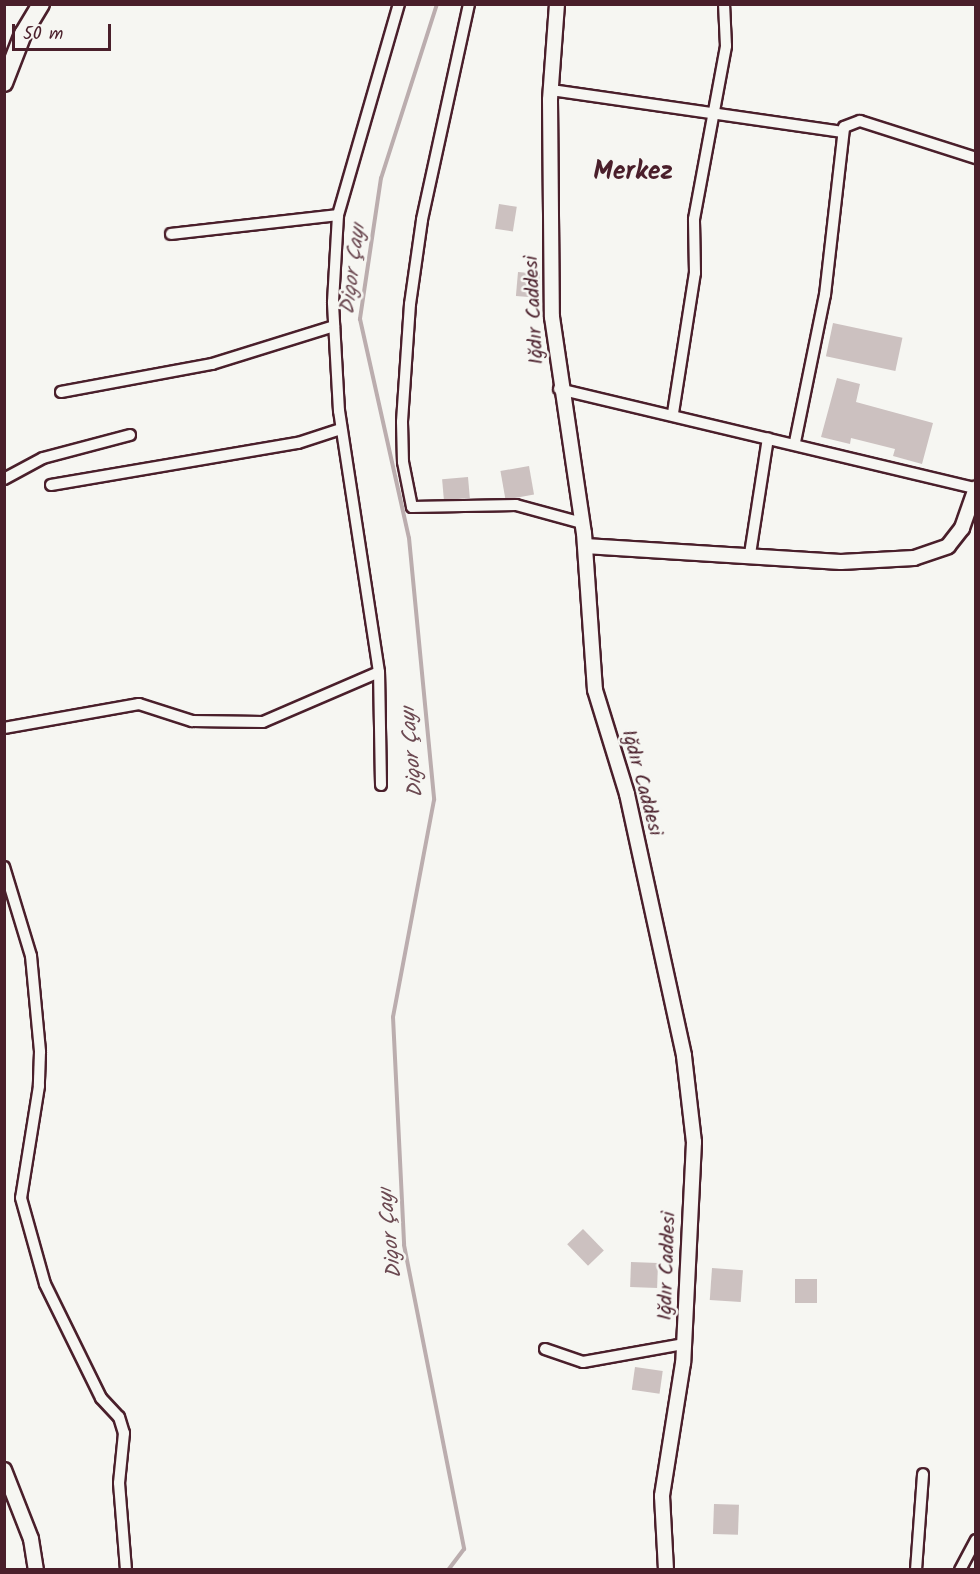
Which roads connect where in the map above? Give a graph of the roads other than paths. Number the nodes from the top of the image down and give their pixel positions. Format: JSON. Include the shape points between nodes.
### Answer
{"nodes":[{"id":1,"x":41,"y":4,"type":"edge"},
{"id":2,"x":399,"y":4,"type":"edge"},
{"id":3,"x":469,"y":4,"type":"edge"},
{"id":4,"x":557,"y":4,"type":"edge"},
{"id":5,"x":724,"y":4,"type":"edge"},
{"id":6,"x":4,"y":83,"type":"edge"},
{"id":7,"x":551,"y":90,"type":"junction"},
{"id":8,"x":714,"y":116,"type":"junction"},
{"id":9,"x":843,"y":132,"type":"junction"},
{"id":10,"x":975,"y":158,"type":"edge"},
{"id":11,"x":338,"y":215,"type":"junction"},
{"id":12,"x":171,"y":234,"type":"dead end"},
{"id":13,"x":334,"y":326,"type":"junction"},
{"id":14,"x":560,"y":388,"type":"junction"},
{"id":15,"x":61,"y":392,"type":"dead end"},
{"id":16,"x":673,"y":413,"type":"junction"},
{"id":17,"x":341,"y":429,"type":"junction"},
{"id":18,"x":130,"y":435,"type":"dead end"},
{"id":19,"x":768,"y":438,"type":"junction"},
{"id":20,"x":795,"y":442,"type":"junction"},
{"id":21,"x":4,"y":479,"type":"edge"},
{"id":22,"x":51,"y":485,"type":"dead end"},
{"id":23,"x":975,"y":488,"type":"edge"},
{"id":24,"x":582,"y":523,"type":"junction"},
{"id":25,"x":585,"y":546,"type":"junction"},
{"id":26,"x":750,"y":554,"type":"junction"},
{"id":27,"x":380,"y":672,"type":"junction"},
{"id":28,"x":4,"y":728,"type":"edge"},
{"id":29,"x":381,"y":785,"type":"dead end"},
{"id":30,"x":4,"y":867,"type":"edge"},
{"id":31,"x":684,"y":1344,"type":"junction"},
{"id":32,"x":545,"y":1349,"type":"dead end"},
{"id":33,"x":4,"y":1470,"type":"edge"},
{"id":34,"x":923,"y":1474,"type":"dead end"},
{"id":35,"x":975,"y":1540,"type":"edge"},
{"id":36,"x":36,"y":1569,"type":"edge"},
{"id":37,"x":126,"y":1569,"type":"edge"},
{"id":38,"x":666,"y":1569,"type":"edge"},
{"id":39,"x":916,"y":1569,"type":"edge"},
{"id":40,"x":960,"y":1569,"type":"edge"}],
"edges":[{"from":1,"to":6,"type":"highway","via":[[23,34]]},
{"from":2,"to":11,"type":"street"},
{"from":3,"to":24,"type":"street","via":[[422,220],[410,303],[402,422],[403,462],[412,507],[516,505]]},
{"from":4,"to":7,"type":"street","name":"Iğdır Caddesi"},
{"from":5,"to":8,"type":"street","via":[[726,46]]},
{"from":7,"to":8,"type":"street"},
{"from":7,"to":14,"type":"street","name":"Iğdır Caddesi","via":[[552,318]]},
{"from":8,"to":9,"type":"street"},
{"from":8,"to":16,"type":"street","via":[[694,219],[695,273]]},
{"from":9,"to":10,"type":"street","via":[[849,123],[860,121]]},
{"from":9,"to":20,"type":"street","via":[[825,295]]},
{"from":11,"to":12,"type":"street"},
{"from":11,"to":13,"type":"street"},
{"from":13,"to":15,"type":"street","via":[[212,364]]},
{"from":13,"to":17,"type":"street"},
{"from":14,"to":16,"type":"street"},
{"from":14,"to":24,"type":"street","name":"Iğdır Caddesi"},
{"from":16,"to":19,"type":"street"},
{"from":17,"to":22,"type":"street","via":[[298,443]]},
{"from":17,"to":27,"type":"street"},
{"from":18,"to":21,"type":"street","via":[[43,458]]},
{"from":19,"to":20,"type":"street"},
{"from":19,"to":26,"type":"street"},
{"from":20,"to":23,"type":"street"},
{"from":23,"to":26,"type":"street","via":[[962,528],[948,546],[914,558],[841,562]]},
{"from":24,"to":25,"type":"street","name":"Iğdır Caddesi"},
{"from":25,"to":26,"type":"street"},
{"from":25,"to":31,"type":"street","name":"Iğdır Caddesi","via":[[595,690],[627,794],[684,1056],[694,1142]]},
{"from":27,"to":28,"type":"street","via":[[263,722],[192,722],[139,704]]},
{"from":27,"to":29,"type":"street"},
{"from":30,"to":37,"type":"street","via":[[31,956],[40,1052],[39,1086],[21,1198],[45,1284],[101,1398],[118,1417],[124,1433],[119,1483]]},
{"from":31,"to":32,"type":"street","via":[[583,1362]]},
{"from":31,"to":38,"type":"street","name":"Iğdır Caddesi","via":[[662,1496]]},
{"from":33,"to":36,"type":"street","via":[[31,1539]]},
{"from":34,"to":39,"type":"street"},
{"from":35,"to":40,"type":"street"}]}
